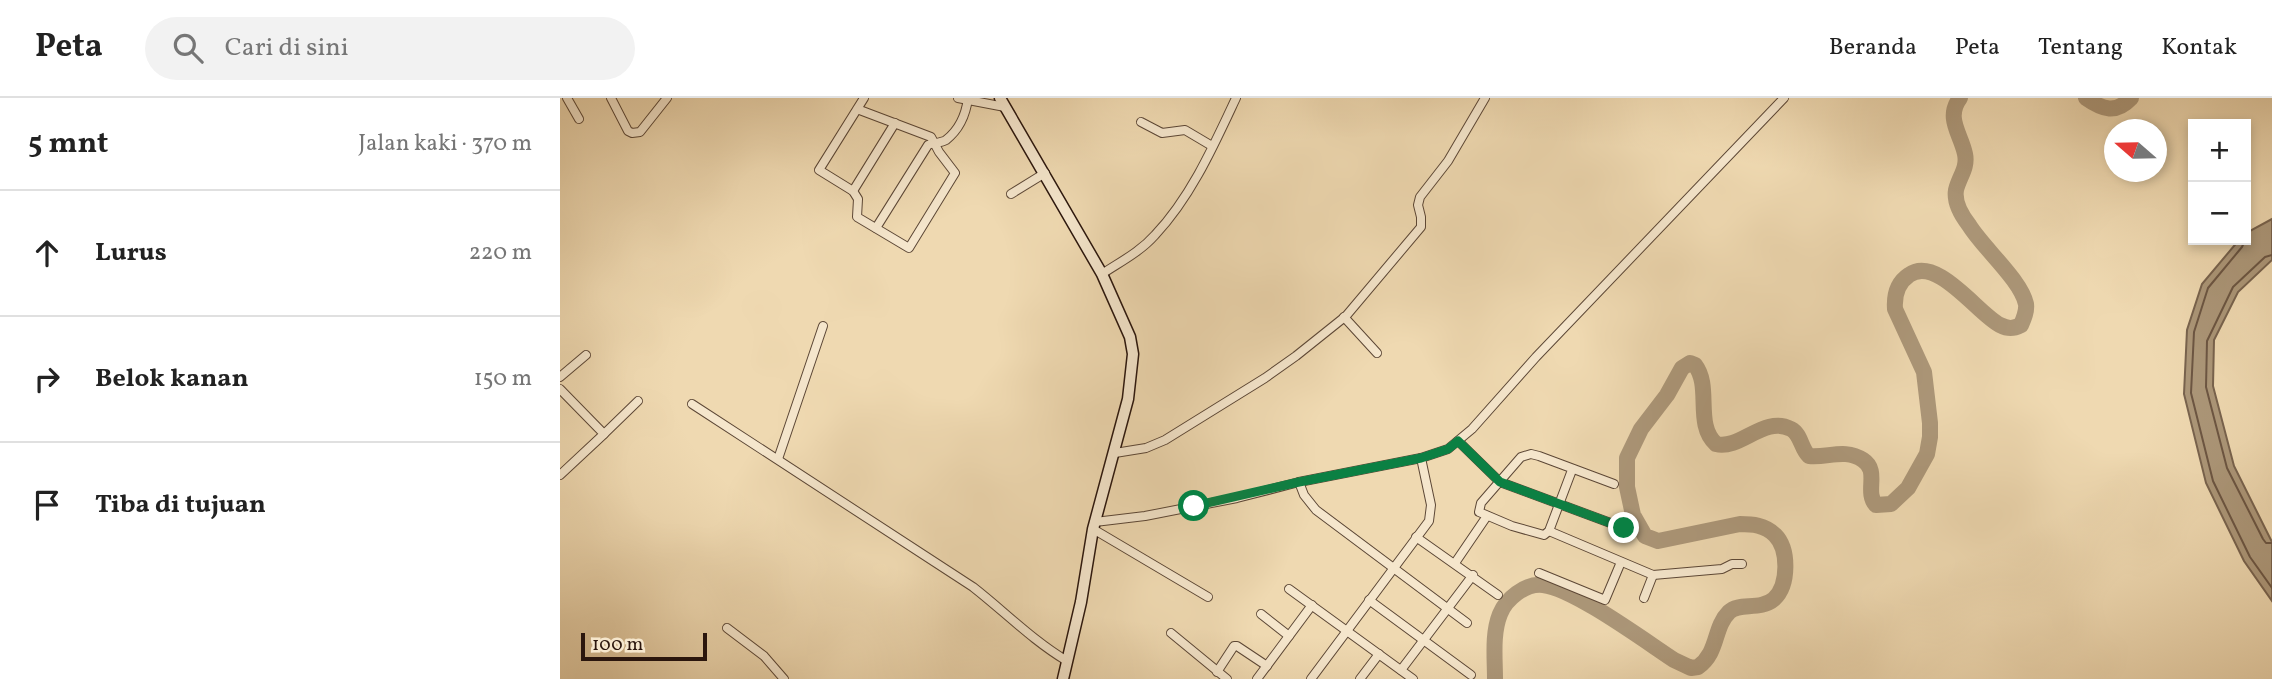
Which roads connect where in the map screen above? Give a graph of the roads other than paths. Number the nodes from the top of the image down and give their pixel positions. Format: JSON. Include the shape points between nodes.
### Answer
{"nodes":[{"id":1,"x":567,"y":98,"type":"edge"},
{"id":2,"x":611,"y":98,"type":"edge"},
{"id":3,"x":852,"y":98,"type":"edge"},
{"id":4,"x":1236,"y":98,"type":"edge"},
{"id":5,"x":1485,"y":98,"type":"edge"},
{"id":6,"x":1784,"y":98,"type":"edge"},
{"id":7,"x":965,"y":99,"type":"edge"},
{"id":8,"x":662,"y":100,"type":"edge"},
{"id":9,"x":861,"y":103,"type":"edge"},
{"id":10,"x":1002,"y":103,"type":"edge"},
{"id":11,"x":579,"y":119,"type":"dead end"},
{"id":12,"x":1140,"y":122,"type":"dead end"},
{"id":13,"x":895,"y":123,"type":"junction"},
{"id":14,"x":935,"y":143,"type":"junction"},
{"id":15,"x":1212,"y":146,"type":"junction"},
{"id":16,"x":1042,"y":175,"type":"junction"},
{"id":17,"x":853,"y":191,"type":"junction"},
{"id":18,"x":1011,"y":194,"type":"dead end"},
{"id":19,"x":876,"y":228,"type":"junction"},
{"id":20,"x":1102,"y":274,"type":"junction"},
{"id":21,"x":1344,"y":317,"type":"junction"},
{"id":22,"x":823,"y":326,"type":"dead end"},
{"id":23,"x":1377,"y":354,"type":"dead end"},
{"id":24,"x":586,"y":355,"type":"dead end"},
{"id":25,"x":560,"y":377,"type":"edge"},
{"id":26,"x":560,"y":389,"type":"edge"},
{"id":27,"x":638,"y":401,"type":"dead end"},
{"id":28,"x":692,"y":404,"type":"dead end"},
{"id":29,"x":604,"y":433,"type":"junction"},
{"id":30,"x":1458,"y":441,"type":"junction"},
{"id":31,"x":1115,"y":453,"type":"junction"},
{"id":32,"x":778,"y":458,"type":"junction"},
{"id":33,"x":1421,"y":458,"type":"junction"},
{"id":34,"x":1572,"y":470,"type":"junction"},
{"id":35,"x":560,"y":475,"type":"edge"},
{"id":36,"x":1299,"y":482,"type":"junction"},
{"id":37,"x":1500,"y":482,"type":"junction"},
{"id":38,"x":1614,"y":484,"type":"dead end"},
{"id":39,"x":1559,"y":506,"type":"junction"},
{"id":40,"x":1487,"y":516,"type":"junction"},
{"id":41,"x":1094,"y":526,"type":"junction"},
{"id":42,"x":1624,"y":528,"type":"dead end"},
{"id":43,"x":1549,"y":531,"type":"junction"},
{"id":44,"x":1416,"y":537,"type":"junction"},
{"id":45,"x":1621,"y":562,"type":"junction"},
{"id":46,"x":1455,"y":563,"type":"junction"},
{"id":47,"x":1742,"y":564,"type":"dead end"},
{"id":48,"x":1394,"y":567,"type":"junction"},
{"id":49,"x":1538,"y":573,"type":"dead end"},
{"id":50,"x":1473,"y":575,"type":"junction"},
{"id":51,"x":1653,"y":575,"type":"junction"},
{"id":52,"x":1289,"y":589,"type":"dead end"},
{"id":53,"x":1499,"y":595,"type":"dead end"},
{"id":54,"x":1208,"y":597,"type":"dead end"},
{"id":55,"x":1644,"y":598,"type":"dead end"},
{"id":56,"x":1369,"y":600,"type":"junction"},
{"id":57,"x":1312,"y":605,"type":"junction"},
{"id":58,"x":1448,"y":608,"type":"junction"},
{"id":59,"x":1261,"y":614,"type":"dead end"},
{"id":60,"x":1467,"y":623,"type":"dead end"},
{"id":61,"x":727,"y":628,"type":"dead end"},
{"id":62,"x":1347,"y":630,"type":"junction"},
{"id":63,"x":1171,"y":633,"type":"dead end"},
{"id":64,"x":1289,"y":636,"type":"junction"},
{"id":65,"x":1424,"y":640,"type":"junction"},
{"id":66,"x":1379,"y":654,"type":"junction"},
{"id":67,"x":1063,"y":659,"type":"junction"},
{"id":68,"x":1267,"y":666,"type":"junction"},
{"id":69,"x":1401,"y":670,"type":"junction"},
{"id":70,"x":1217,"y":671,"type":"junction"},
{"id":71,"x":1471,"y":675,"type":"dead end"},
{"id":72,"x":783,"y":679,"type":"edge"},
{"id":73,"x":1063,"y":679,"type":"edge"},
{"id":74,"x":1227,"y":679,"type":"edge"},
{"id":75,"x":1257,"y":679,"type":"edge"},
{"id":76,"x":1311,"y":679,"type":"edge"},
{"id":77,"x":1360,"y":679,"type":"edge"},
{"id":78,"x":1413,"y":679,"type":"edge"}],
"edges":[{"from":1,"to":11,"type":"street"},
{"from":2,"to":8,"type":"street","via":[[632,133],[640,132]]},
{"from":3,"to":9,"type":"street"},
{"from":4,"to":15,"type":"street"},
{"from":5,"to":21,"type":"street","via":[[1448,161],[1420,197],[1421,227]]},
{"from":6,"to":30,"type":"street"},
{"from":7,"to":10,"type":"street"},
{"from":7,"to":14,"type":"street","via":[[964,119],[944,141]]},
{"from":9,"to":13,"type":"street"},
{"from":9,"to":17,"type":"street","via":[[819,170]]},
{"from":10,"to":16,"type":"street"},
{"from":12,"to":15,"type":"street","via":[[1162,133],[1185,130]]},
{"from":13,"to":14,"type":"street","via":[[924,133]]},
{"from":13,"to":17,"type":"street"},
{"from":14,"to":19,"type":"street","via":[[928,145]]},
{"from":14,"to":19,"type":"street","via":[[955,173],[909,248]]},
{"from":15,"to":20,"type":"street","via":[[1155,236]]},
{"from":16,"to":18,"type":"street"},
{"from":16,"to":20,"type":"street"},
{"from":17,"to":19,"type":"street","via":[[858,200],[857,217]]},
{"from":20,"to":31,"type":"street","via":[[1127,328],[1133,355],[1132,385]]},
{"from":21,"to":23,"type":"street"},
{"from":21,"to":31,"type":"street","via":[[1265,378],[1165,440],[1146,449]]},
{"from":22,"to":32,"type":"street"},
{"from":24,"to":25,"type":"street"},
{"from":26,"to":29,"type":"street"},
{"from":27,"to":29,"type":"street"},
{"from":28,"to":32,"type":"street"},
{"from":29,"to":35,"type":"street"},
{"from":30,"to":33,"type":"street"},
{"from":30,"to":37,"type":"street"},
{"from":31,"to":41,"type":"street"},
{"from":32,"to":67,"type":"street","via":[[973,587]]},
{"from":33,"to":36,"type":"street"},
{"from":33,"to":44,"type":"street","via":[[1431,513]]},
{"from":34,"to":37,"type":"street","via":[[1526,454]]},
{"from":34,"to":38,"type":"street"},
{"from":34,"to":39,"type":"street"},
{"from":36,"to":41,"type":"street"},
{"from":36,"to":48,"type":"street","via":[[1316,510]]},
{"from":37,"to":39,"type":"street"},
{"from":37,"to":40,"type":"street","via":[[1479,506]]},
{"from":39,"to":42,"type":"street"},
{"from":39,"to":43,"type":"street"},
{"from":40,"to":43,"type":"street","via":[[1541,536]]},
{"from":40,"to":46,"type":"street"},
{"from":41,"to":54,"type":"street"},
{"from":41,"to":67,"type":"street","via":[[1081,602]]},
{"from":43,"to":45,"type":"street"},
{"from":44,"to":46,"type":"street"},
{"from":44,"to":48,"type":"street"},
{"from":45,"to":49,"type":"street","via":[[1605,600]]},
{"from":45,"to":51,"type":"street"},
{"from":46,"to":50,"type":"street"},
{"from":47,"to":51,"type":"street"},
{"from":48,"to":56,"type":"street"},
{"from":48,"to":58,"type":"street"},
{"from":50,"to":53,"type":"street"},
{"from":50,"to":58,"type":"street"},
{"from":51,"to":55,"type":"street"},
{"from":52,"to":57,"type":"street"},
{"from":56,"to":62,"type":"street"},
{"from":56,"to":65,"type":"street"},
{"from":57,"to":62,"type":"street"},
{"from":57,"to":64,"type":"street"},
{"from":58,"to":60,"type":"street"},
{"from":58,"to":65,"type":"street"},
{"from":59,"to":64,"type":"street"},
{"from":61,"to":72,"type":"street","via":[[764,656]]},
{"from":62,"to":66,"type":"street"},
{"from":62,"to":76,"type":"street"},
{"from":63,"to":70,"type":"street"},
{"from":64,"to":68,"type":"street"},
{"from":65,"to":69,"type":"street"},
{"from":65,"to":71,"type":"street"},
{"from":66,"to":69,"type":"street"},
{"from":66,"to":77,"type":"street"},
{"from":67,"to":73,"type":"street"},
{"from":68,"to":70,"type":"street","via":[[1234,646]]},
{"from":68,"to":75,"type":"street"},
{"from":69,"to":78,"type":"street"},
{"from":70,"to":74,"type":"street"}]}
